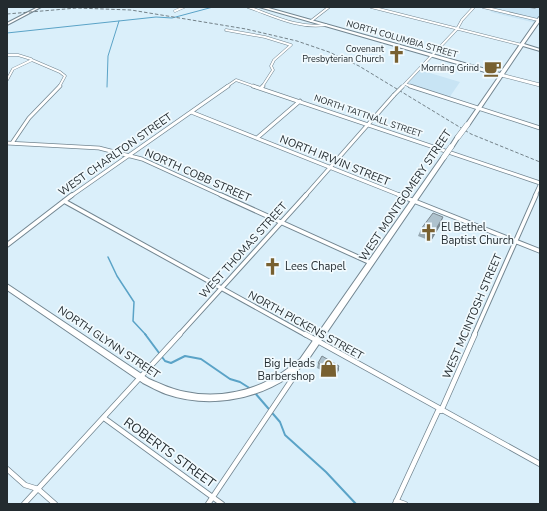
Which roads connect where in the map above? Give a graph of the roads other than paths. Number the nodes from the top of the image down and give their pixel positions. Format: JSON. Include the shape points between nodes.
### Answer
{"nodes":[{"id":1,"x":40,"y":7,"type":"edge"},
{"id":2,"x":184,"y":7,"type":"edge"},
{"id":3,"x":248,"y":7,"type":"edge"},
{"id":4,"x":261,"y":7,"type":"edge"},
{"id":5,"x":329,"y":7,"type":"edge"},
{"id":6,"x":371,"y":7,"type":"edge"},
{"id":7,"x":474,"y":7,"type":"edge"},
{"id":8,"x":483,"y":7,"type":"edge"},
{"id":9,"x":175,"y":11,"type":"dead end"},
{"id":10,"x":539,"y":19,"type":"edge"},
{"id":11,"x":311,"y":21,"type":"junction"},
{"id":12,"x":7,"y":24,"type":"edge"},
{"id":13,"x":326,"y":25,"type":"junction"},
{"id":14,"x":457,"y":29,"type":"junction"},
{"id":15,"x":226,"y":30,"type":"dead end"},
{"id":16,"x":522,"y":45,"type":"junction"},
{"id":17,"x":540,"y":50,"type":"edge"},
{"id":18,"x":7,"y":55,"type":"edge"},
{"id":19,"x":432,"y":55,"type":"junction"},
{"id":20,"x":32,"y":60,"type":"junction"},
{"id":21,"x":501,"y":74,"type":"junction"},
{"id":22,"x":8,"y":76,"type":"edge"},
{"id":23,"x":7,"y":80,"type":"edge"},
{"id":24,"x":236,"y":80,"type":"joint"},
{"id":25,"x":404,"y":85,"type":"junction"},
{"id":26,"x":540,"y":85,"type":"edge"},
{"id":27,"x":261,"y":88,"type":"junction"},
{"id":28,"x":300,"y":101,"type":"junction"},
{"id":29,"x":478,"y":109,"type":"junction"},
{"id":30,"x":191,"y":112,"type":"junction"},
{"id":31,"x":369,"y":124,"type":"junction"},
{"id":32,"x":540,"y":128,"type":"edge"},
{"id":33,"x":257,"y":138,"type":"junction"},
{"id":34,"x":7,"y":143,"type":"edge"},
{"id":35,"x":12,"y":143,"type":"junction"},
{"id":36,"x":128,"y":154,"type":"junction"},
{"id":37,"x":330,"y":168,"type":"junction"},
{"id":38,"x":540,"y":184,"type":"edge"},
{"id":39,"x":414,"y":201,"type":"junction"},
{"id":40,"x":64,"y":202,"type":"junction"},
{"id":41,"x":282,"y":222,"type":"junction"},
{"id":42,"x":516,"y":242,"type":"junction"},
{"id":43,"x":7,"y":245,"type":"edge"},
{"id":44,"x":540,"y":251,"type":"edge"},
{"id":45,"x":372,"y":263,"type":"junction"},
{"id":46,"x":7,"y":287,"type":"edge"},
{"id":47,"x":221,"y":288,"type":"junction"},
{"id":48,"x":318,"y":342,"type":"junction"},
{"id":49,"x":295,"y":369,"type":"junction"},
{"id":50,"x":140,"y":377,"type":"junction"},
{"id":51,"x":440,"y":410,"type":"junction"},
{"id":52,"x":104,"y":418,"type":"junction"},
{"id":53,"x":540,"y":464,"type":"edge"},
{"id":54,"x":7,"y":469,"type":"edge"},
{"id":55,"x":38,"y":489,"type":"junction"},
{"id":56,"x":212,"y":497,"type":"junction"},
{"id":57,"x":395,"y":502,"type":"edge"},
{"id":58,"x":24,"y":504,"type":"edge"},
{"id":59,"x":56,"y":504,"type":"edge"},
{"id":60,"x":208,"y":504,"type":"edge"},
{"id":61,"x":222,"y":504,"type":"edge"},
{"id":62,"x":405,"y":504,"type":"edge"}],
"edges":[{"from":1,"to":12,"type":"main road"},
{"from":2,"to":9,"type":"street"},
{"from":3,"to":13,"type":"street","via":[[294,24],[313,27]]},
{"from":4,"to":11,"type":"main road","name":"NORTH COLUMBIA STREET"},
{"from":5,"to":11,"type":"street"},
{"from":6,"to":14,"type":"street"},
{"from":7,"to":14,"type":"street","name":"WEST THOMAS STREET"},
{"from":8,"to":10,"type":"street"},
{"from":10,"to":16,"type":"main road","name":"WEST MONTGOMERY STREET"},
{"from":11,"to":13,"type":"main road","name":"NORTH COLUMBIA STREET"},
{"from":13,"to":19,"type":"main road","name":"NORTH COLUMBIA STREET"},
{"from":14,"to":16,"type":"street"},
{"from":14,"to":19,"type":"street","name":"WEST THOMAS STREET"},
{"from":15,"to":27,"type":"street","via":[[291,45],[274,60],[271,66],[272,73]]},
{"from":16,"to":17,"type":"main road"},
{"from":16,"to":21,"type":"main road","name":"WEST MONTGOMERY STREET"},
{"from":18,"to":20,"type":"street","via":[[18,55]]},
{"from":19,"to":21,"type":"main road","name":"NORTH COLUMBIA STREET"},
{"from":19,"to":25,"type":"street","name":"WEST THOMAS STREET"},
{"from":20,"to":22,"type":"street","via":[[18,65]]},
{"from":20,"to":35,"type":"street","via":[[65,76],[29,118]]},
{"from":21,"to":26,"type":"street","name":"NORTH COLUMBIA STREET"},
{"from":21,"to":29,"type":"main road","name":"WEST MONTGOMERY STREET"},
{"from":22,"to":23,"type":"street"},
{"from":24,"to":27,"type":"street","name":"NORTH TATTNALL STREET"},
{"from":24,"to":30,"type":"street","name":"WEST CHARLTON STREET"},
{"from":25,"to":29,"type":"street"},
{"from":25,"to":31,"type":"street","name":"WEST THOMAS STREET","bridge":true},
{"from":27,"to":28,"type":"street","name":"NORTH TATTNALL STREET"},
{"from":28,"to":31,"type":"street","name":"NORTH TATTNALL STREET"},
{"from":28,"to":33,"type":"street"},
{"from":29,"to":32,"type":"street"},
{"from":29,"to":39,"type":"main road","name":"WEST MONTGOMERY STREET","bridge":true},
{"from":30,"to":33,"type":"street","name":"NORTH IRWIN STREET"},
{"from":30,"to":36,"type":"street","name":"WEST CHARLTON STREET"},
{"from":31,"to":37,"type":"street","name":"WEST THOMAS STREET"},
{"from":31,"to":38,"type":"street","name":"NORTH TATTNALL STREET"},
{"from":33,"to":37,"type":"street","name":"NORTH IRWIN STREET"},
{"from":34,"to":35,"type":"street","name":"NORTH COBB STREET"},
{"from":35,"to":36,"type":"street","name":"NORTH COBB STREET","via":[[99,148]]},
{"from":36,"to":40,"type":"street","name":"WEST CHARLTON STREET"},
{"from":36,"to":41,"type":"street","name":"NORTH COBB STREET"},
{"from":37,"to":39,"type":"street","name":"NORTH IRWIN STREET"},
{"from":37,"to":41,"type":"street","name":"WEST THOMAS STREET"},
{"from":38,"to":42,"type":"street","name":"WEST MCINTOSH STREET"},
{"from":39,"to":42,"type":"street","name":"NORTH IRWIN STREET"},
{"from":39,"to":45,"type":"main road","name":"WEST MONTGOMERY STREET"},
{"from":40,"to":43,"type":"street","name":"WEST CHARLTON STREET"},
{"from":40,"to":47,"type":"street","name":"NORTH PICKENS STREET"},
{"from":41,"to":45,"type":"street","name":"NORTH COBB STREET"},
{"from":41,"to":47,"type":"street","name":"WEST THOMAS STREET"},
{"from":42,"to":44,"type":"street","name":"NORTH IRWIN STREET"},
{"from":42,"to":51,"type":"street","name":"WEST MCINTOSH STREET"},
{"from":45,"to":48,"type":"main road","name":"WEST MONTGOMERY STREET"},
{"from":46,"to":50,"type":"main road","name":"NORTH GLYNN STREET"},
{"from":47,"to":48,"type":"street","name":"NORTH PICKENS STREET"},
{"from":47,"to":50,"type":"street","name":"WEST THOMAS STREET"},
{"from":48,"to":49,"type":"main road","name":"WEST MONTGOMERY STREET"},
{"from":48,"to":51,"type":"street","name":"NORTH PICKENS STREET"},
{"from":49,"to":50,"type":"main road","name":"NORTH GLYNN STREET","via":[[262,388],[221,398],[178,395]]},
{"from":49,"to":56,"type":"street","name":"WEST MONTGOMERY STREET","via":[[293,378]]},
{"from":50,"to":52,"type":"street","name":"WEST THOMAS STREET"},
{"from":51,"to":53,"type":"street","name":"NORTH PICKENS STREET"},
{"from":51,"to":57,"type":"street","name":"WEST MCINTOSH STREET"},
{"from":52,"to":55,"type":"street","name":"WEST THOMAS STREET"},
{"from":52,"to":56,"type":"street","name":"ROBERTS STREET"},
{"from":54,"to":55,"type":"street","via":[[25,484]]},
{"from":55,"to":58,"type":"street","name":"WEST THOMAS STREET"},
{"from":55,"to":59,"type":"street"},
{"from":56,"to":60,"type":"street","name":"WEST MONTGOMERY STREET"},
{"from":56,"to":61,"type":"street","name":"ROBERTS STREET"},
{"from":57,"to":62,"type":"street"}]}
